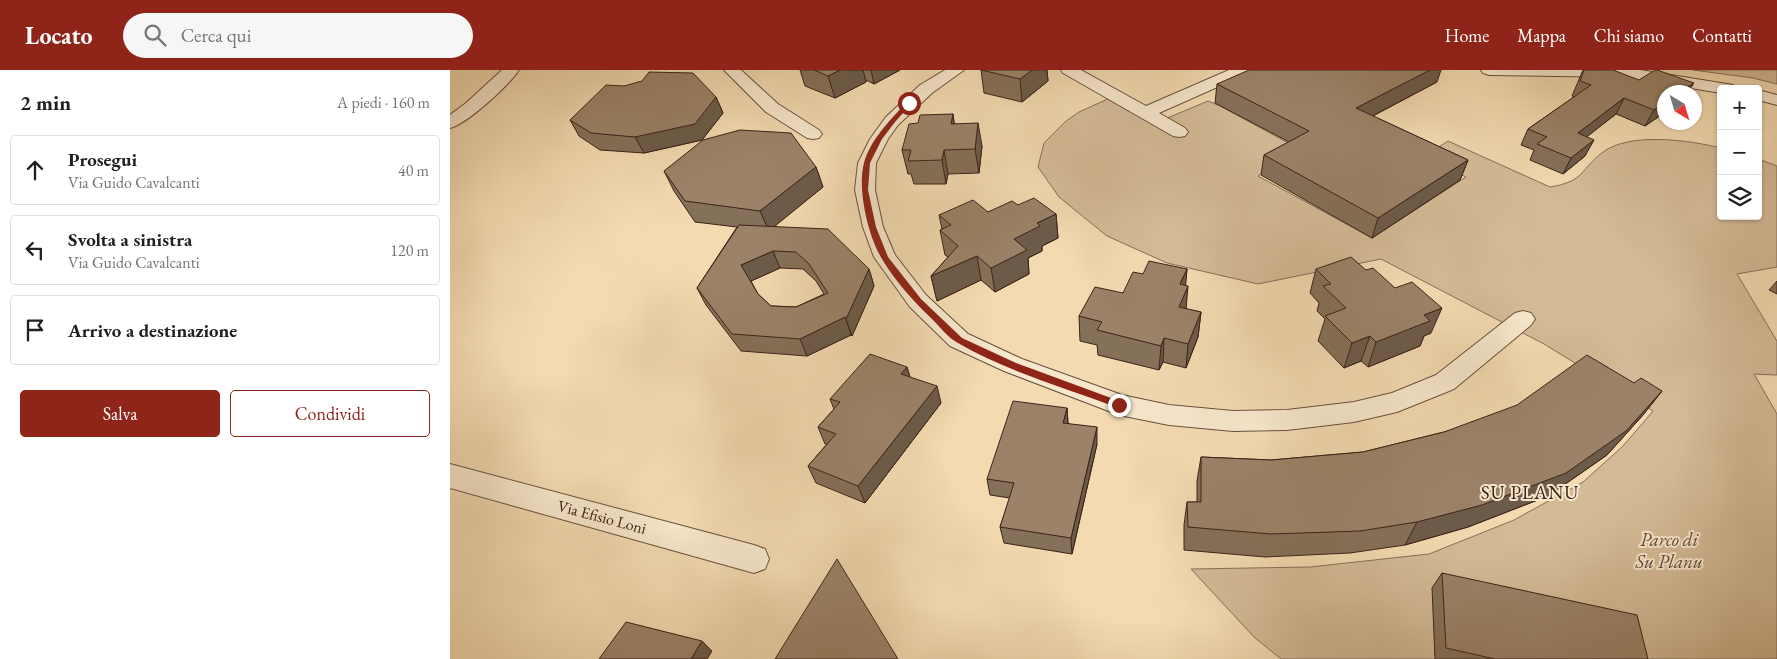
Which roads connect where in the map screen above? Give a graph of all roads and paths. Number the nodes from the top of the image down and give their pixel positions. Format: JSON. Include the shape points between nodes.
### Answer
{"nodes":[{"id":1,"x":511,"y":70,"type":"edge"},
{"id":2,"x":732,"y":70,"type":"edge"},
{"id":3,"x":956,"y":70,"type":"edge"},
{"id":4,"x":1069,"y":70,"type":"edge"},
{"id":5,"x":1243,"y":70,"type":"edge"},
{"id":6,"x":1489,"y":70,"type":"edge"},
{"id":7,"x":1717,"y":87,"type":"edge"},
{"id":8,"x":1762,"y":96,"type":"edge"},
{"id":9,"x":1777,"y":100,"type":"edge"},
{"id":10,"x":1145,"y":113,"type":"junction"},
{"id":11,"x":450,"y":123,"type":"edge"},
{"id":12,"x":1179,"y":132,"type":"dead end"},
{"id":13,"x":813,"y":134,"type":"dead end"},
{"id":14,"x":1522,"y":319,"type":"dead end"},
{"id":15,"x":450,"y":476,"type":"edge"},
{"id":16,"x":754,"y":559,"type":"dead end"}],
"edges":[{"from":1,"to":11,"type":"street"},
{"from":2,"to":13,"type":"street","via":[[772,108]]},
{"from":3,"to":14,"type":"street","via":[[926,89],[892,121],[867,163],[865,190],[873,227],[885,257],[918,301],[959,340],[1013,366],[1119,405],[1169,415],[1233,421],[1287,420],[1354,412],[1398,402],[1445,382]]},
{"from":4,"to":10,"type":"street"},
{"from":5,"to":10,"type":"street"},
{"from":6,"to":7,"type":"street","via":[[1623,72]]},
{"from":8,"to":9,"type":"street"},
{"from":10,"to":12,"type":"street"},
{"from":15,"to":16,"type":"street","name":"Via Efisio Loni"}]}
